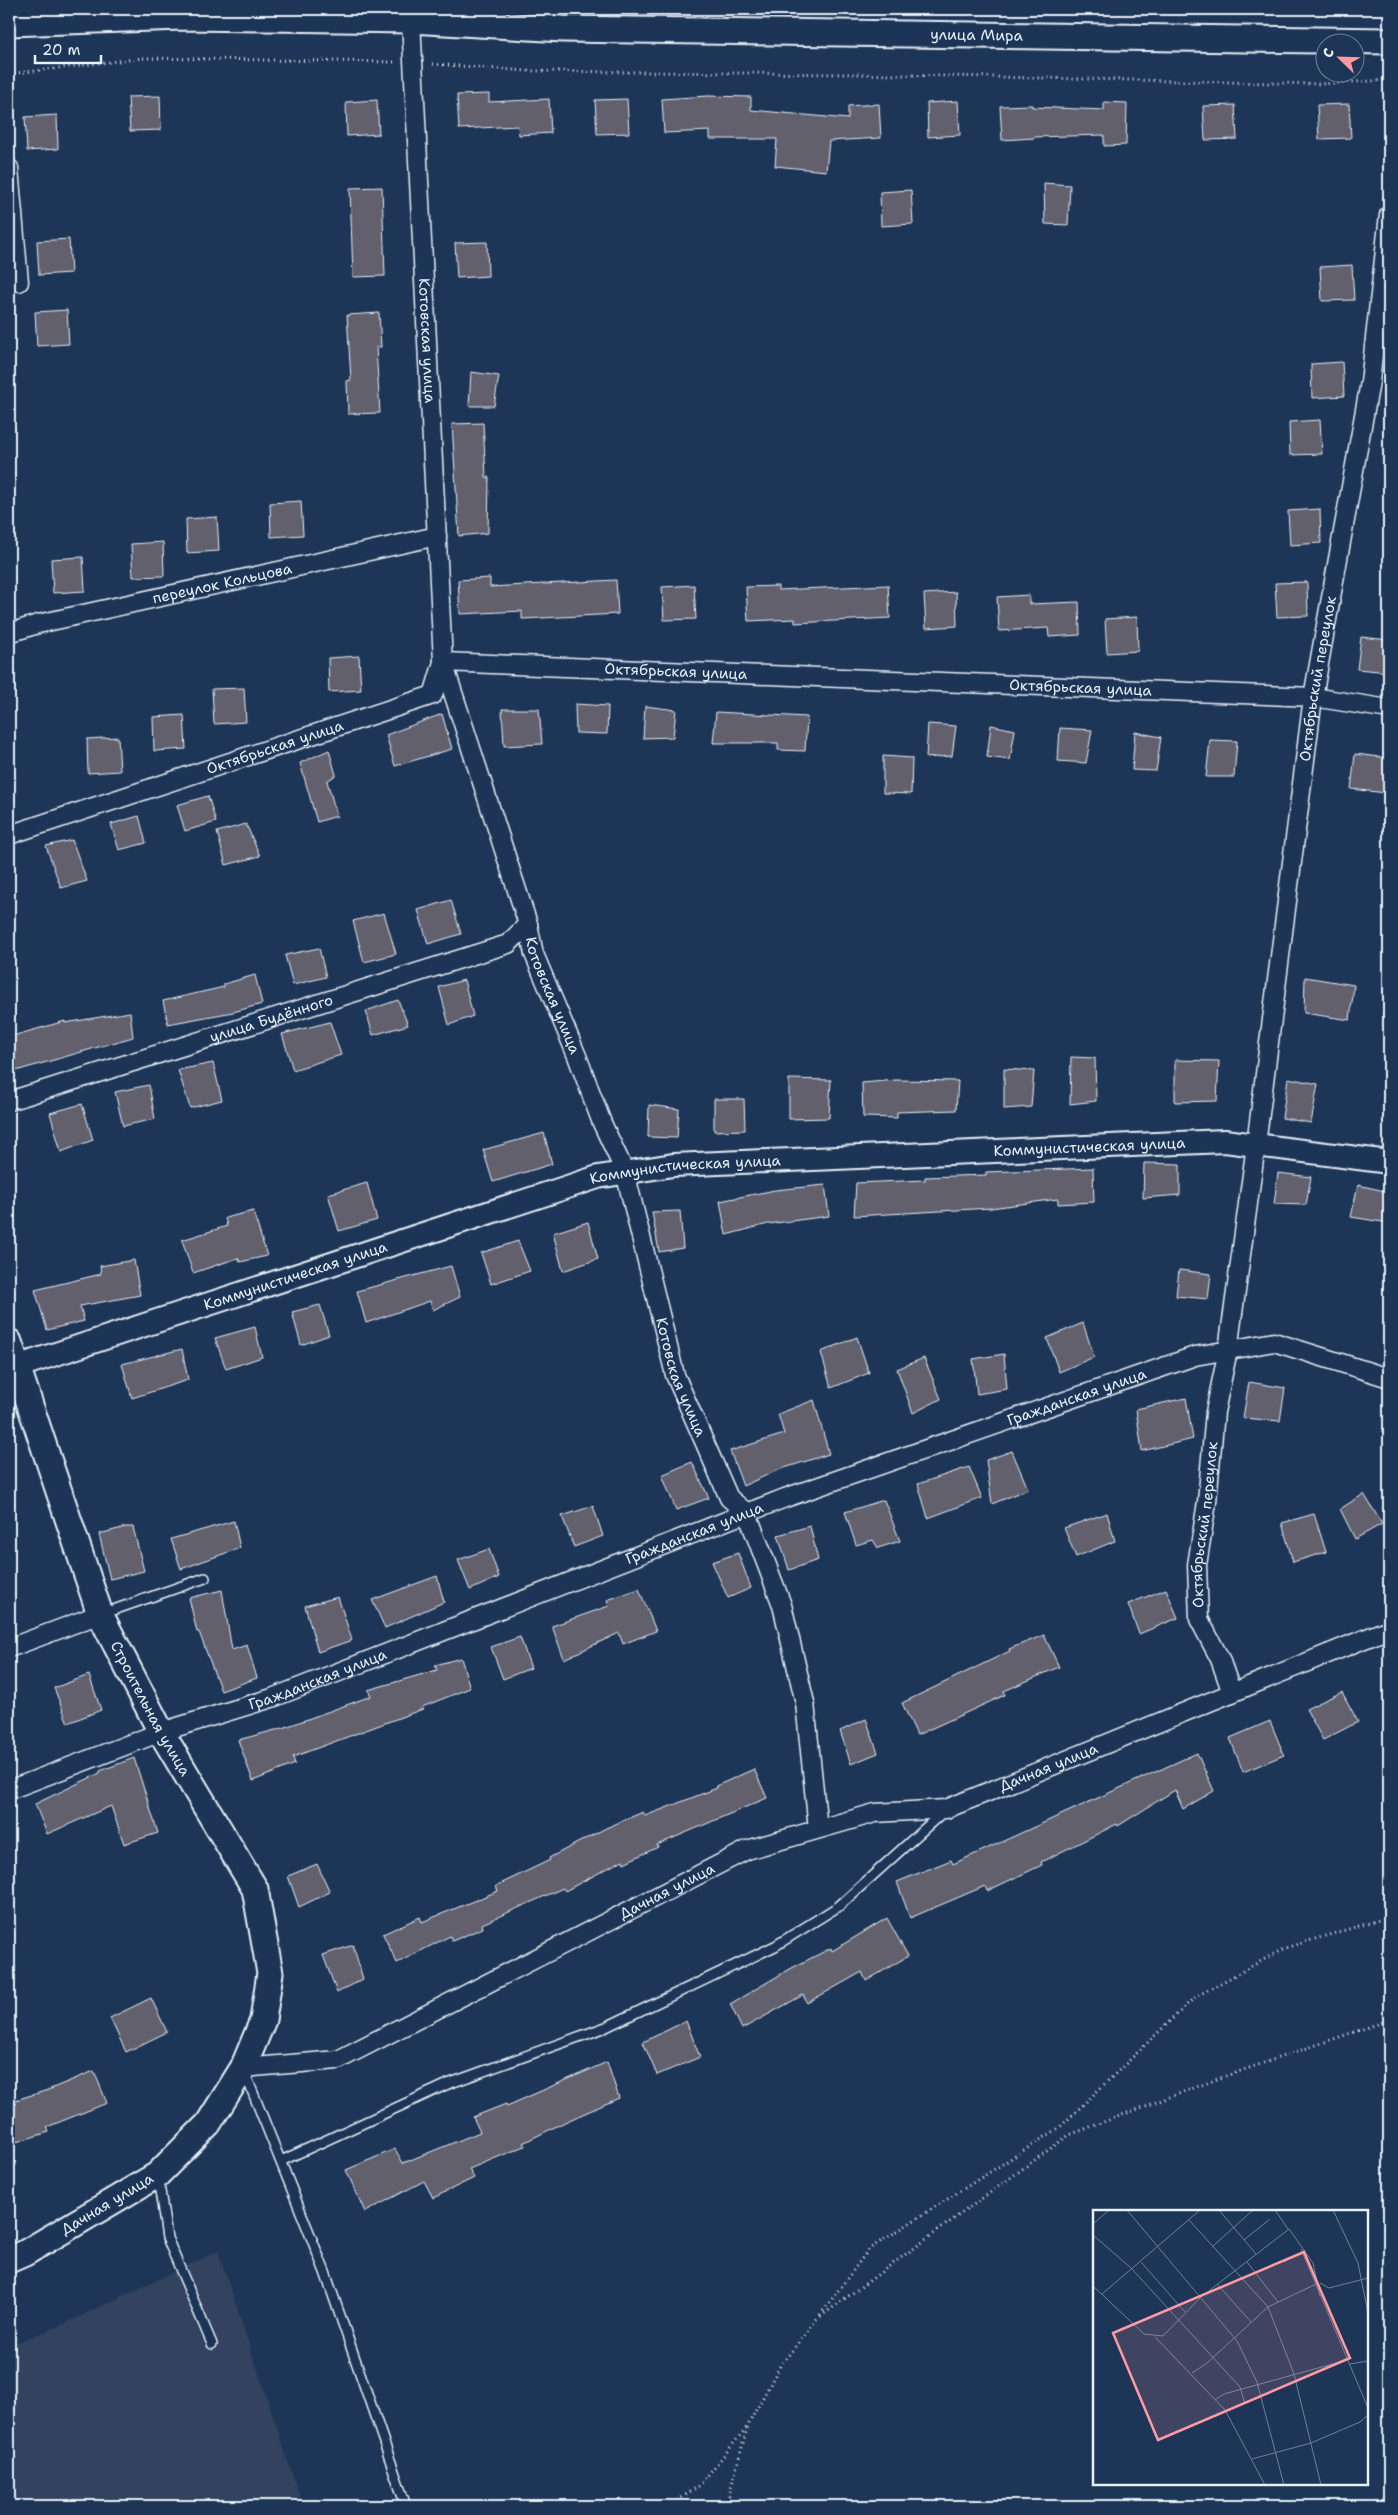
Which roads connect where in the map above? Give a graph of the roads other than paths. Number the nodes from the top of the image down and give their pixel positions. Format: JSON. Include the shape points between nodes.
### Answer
{"nodes":[{"id":1,"x":507,"y":9,"type":"edge"},
{"id":2,"x":411,"y":20,"type":"junction"},
{"id":3,"x":9,"y":24,"type":"edge"},
{"id":4,"x":563,"y":29,"type":"junction"},
{"id":5,"x":1389,"y":41,"type":"edge"},
{"id":6,"x":9,"y":168,"type":"edge"},
{"id":7,"x":1389,"y":215,"type":"edge"},
{"id":8,"x":19,"y":282,"type":"dead end"},
{"id":9,"x":436,"y":536,"type":"junction"},
{"id":10,"x":9,"y":633,"type":"edge"},
{"id":11,"x":443,"y":662,"type":"junction"},
{"id":12,"x":1313,"y":697,"type":"junction"},
{"id":13,"x":1389,"y":709,"type":"edge"},
{"id":14,"x":9,"y":835,"type":"edge"},
{"id":15,"x":528,"y":924,"type":"junction"},
{"id":16,"x":9,"y":1101,"type":"edge"},
{"id":17,"x":1256,"y":1145,"type":"junction"},
{"id":18,"x":1389,"y":1162,"type":"edge"},
{"id":19,"x":625,"y":1172,"type":"junction"},
{"id":20,"x":9,"y":1342,"type":"edge"},
{"id":21,"x":1228,"y":1350,"type":"junction"},
{"id":22,"x":12,"y":1368,"type":"edge"},
{"id":23,"x":1389,"y":1378,"type":"edge"},
{"id":24,"x":747,"y":1513,"type":"junction"},
{"id":25,"x":206,"y":1578,"type":"dead end"},
{"id":26,"x":100,"y":1614,"type":"junction"},
{"id":27,"x":1389,"y":1629,"type":"edge"},
{"id":28,"x":9,"y":1648,"type":"edge"},
{"id":29,"x":1232,"y":1692,"type":"junction"},
{"id":30,"x":161,"y":1732,"type":"junction"},
{"id":31,"x":9,"y":1790,"type":"edge"},
{"id":32,"x":946,"y":1810,"type":"junction"},
{"id":33,"x":818,"y":1829,"type":"junction"},
{"id":34,"x":243,"y":2068,"type":"junction"},
{"id":35,"x":281,"y":2161,"type":"junction"},
{"id":36,"x":157,"y":2174,"type":"junction"},
{"id":37,"x":9,"y":2260,"type":"edge"},
{"id":38,"x":212,"y":2344,"type":"dead end"},
{"id":39,"x":406,"y":2506,"type":"edge"}],
"edges":[{"from":1,"to":4,"type":"main road"},
{"from":2,"to":3,"type":"main road","name":"улица Мира","via":[[182,17]]},
{"from":2,"to":4,"type":"main road","name":"улица Мира"},
{"from":2,"to":9,"type":"street","name":"Котовская улица"},
{"from":4,"to":5,"type":"main road","name":"улица Мира"},
{"from":6,"to":8,"type":"street"},
{"from":7,"to":12,"type":"street","name":"Октябрьский переулок","via":[[1370,382]]},
{"from":9,"to":10,"type":"street","name":"переулок Кольцова"},
{"from":9,"to":11,"type":"street","name":"Котовская улица"},
{"from":11,"to":12,"type":"street","name":"Октябрьская улица"},
{"from":11,"to":14,"type":"street","name":"Октябрьская улица","via":[[433,695]]},
{"from":11,"to":15,"type":"street","name":"Котовская улица"},
{"from":12,"to":13,"type":"street","name":"Октябрьская улица"},
{"from":12,"to":17,"type":"street","name":"Октябрьский переулок"},
{"from":15,"to":16,"type":"street","name":"улица Будённого","via":[[508,944]]},
{"from":15,"to":19,"type":"street","name":"Котовская улица","via":[[534,954]]},
{"from":17,"to":18,"type":"street","name":"Коммунистическая улица"},
{"from":17,"to":19,"type":"street","name":"Коммунистическая улица","via":[[1216,1142],[673,1165]]},
{"from":17,"to":21,"type":"street","name":"Октябрьский переулок"},
{"from":19,"to":22,"type":"street","name":"Коммунистическая улица","via":[[598,1177]]},
{"from":19,"to":24,"type":"street","name":"Котовская улица","via":[[675,1375],[729,1498]]},
{"from":20,"to":22,"type":"main road","name":"Строительная улица"},
{"from":21,"to":23,"type":"street","name":"Гражданская улица","via":[[1274,1342]]},
{"from":21,"to":24,"type":"street","name":"Гражданская улица","via":[[1195,1356]]},
{"from":21,"to":29,"type":"street","name":"Октябрьский переулок","via":[[1214,1412],[1207,1502],[1197,1565],[1199,1618]]},
{"from":22,"to":26,"type":"main road","name":"Строительная улица"},
{"from":24,"to":30,"type":"street","name":"Гражданская улица","via":[[272,1698]]},
{"from":24,"to":33,"type":"street","name":"Котовская улица","via":[[782,1605],[805,1703]]},
{"from":25,"to":26,"type":"lane"},
{"from":26,"to":28,"type":"street"},
{"from":26,"to":30,"type":"main road","name":"Строительная улица"},
{"from":27,"to":29,"type":"street","name":"Дачная улица"},
{"from":29,"to":32,"type":"street","name":"Дачная улица"},
{"from":30,"to":31,"type":"street","name":"Гражданская улица"},
{"from":30,"to":34,"type":"main road","name":"Строительная улица","via":[[255,1889],[270,1973],[263,2020]]},
{"from":32,"to":33,"type":"street","name":"Дачная улица","via":[[875,1813]]},
{"from":32,"to":35,"type":"lane","via":[[839,1906],[775,1946],[606,2026],[448,2084]]},
{"from":33,"to":34,"type":"street","name":"Дачная улица","via":[[747,1850],[338,2060]]},
{"from":34,"to":35,"type":"lane"},
{"from":34,"to":36,"type":"main road","name":"Дачная улица","via":[[208,2124]]},
{"from":35,"to":39,"type":"lane","via":[[325,2272]]},
{"from":36,"to":37,"type":"main road","name":"Дачная улица"},
{"from":36,"to":38,"type":"lane","via":[[168,2238]]}]}
